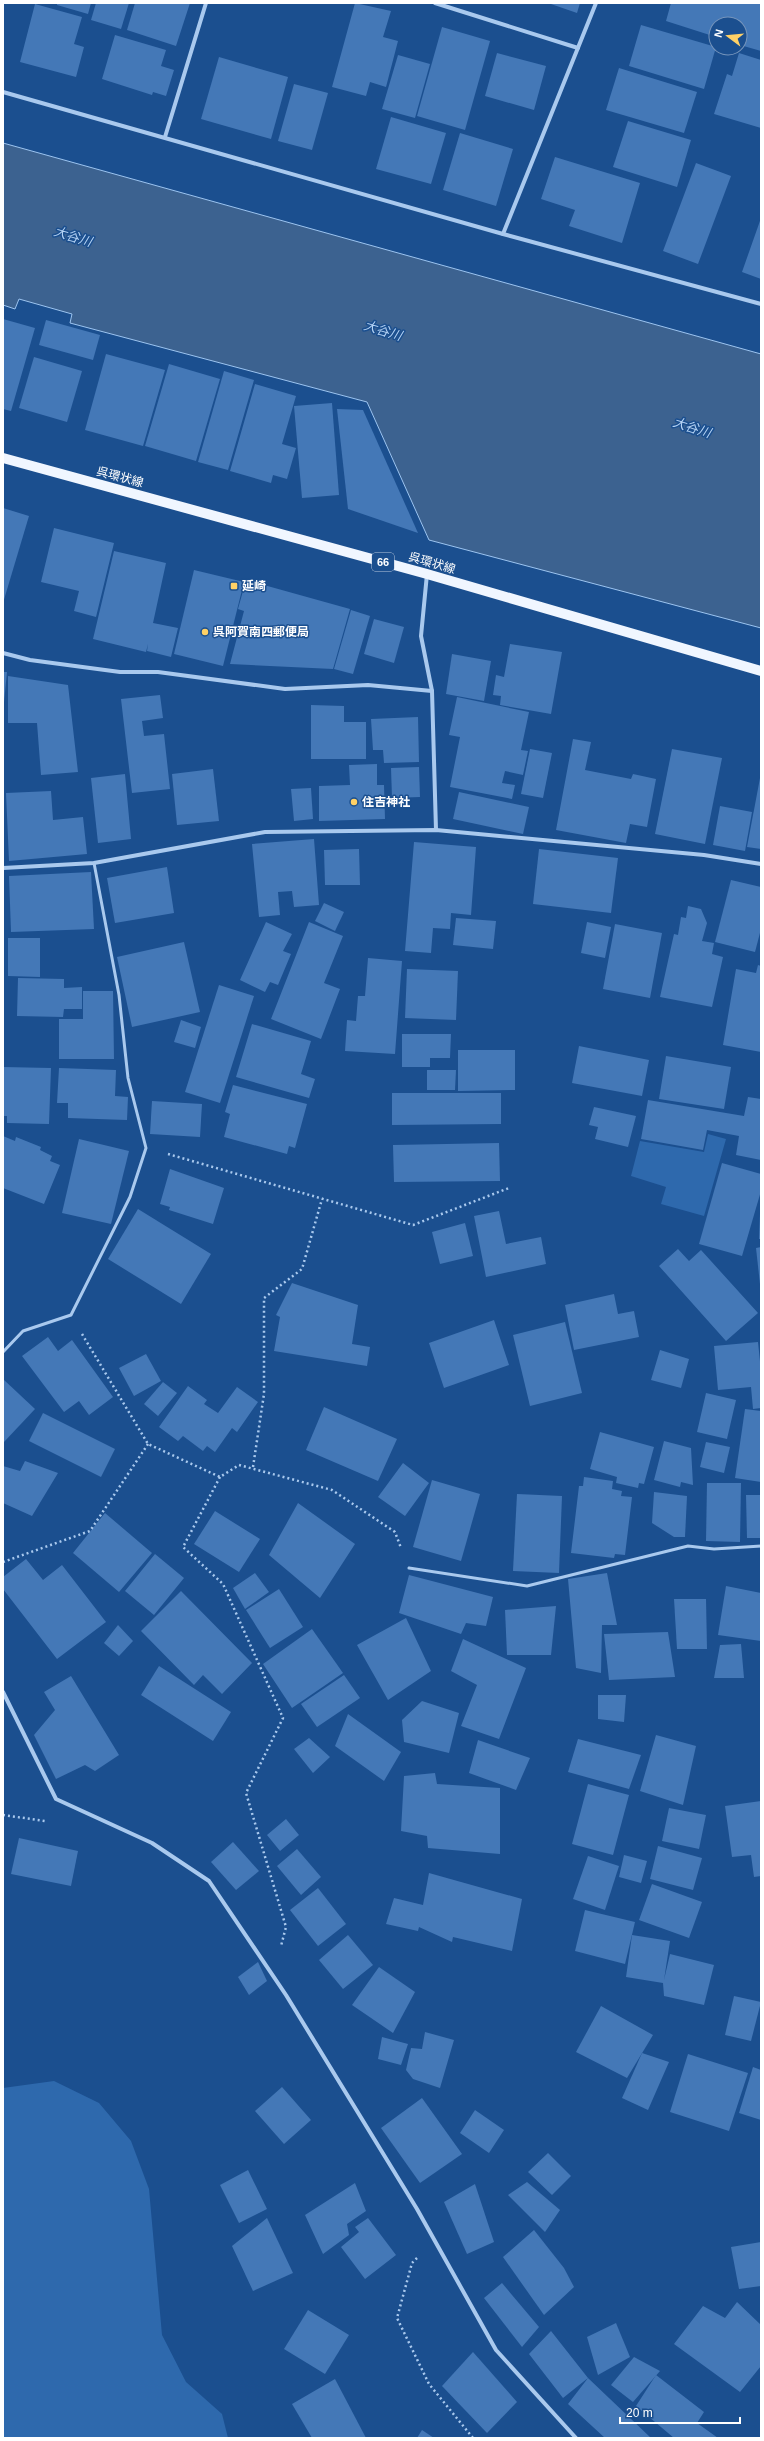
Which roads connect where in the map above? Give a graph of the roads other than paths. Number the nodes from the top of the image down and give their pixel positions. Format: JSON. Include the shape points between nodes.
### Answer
{"nodes":[{"id":1,"x":206,"y":3,"type":"edge"},
{"id":2,"x":435,"y":3,"type":"edge"},
{"id":3,"x":596,"y":3,"type":"edge"},
{"id":4,"x":578,"y":48,"type":"junction"},
{"id":5,"x":3,"y":92,"type":"edge"},
{"id":6,"x":165,"y":137,"type":"junction"},
{"id":7,"x":504,"y":234,"type":"junction"},
{"id":8,"x":761,"y":304,"type":"edge"},
{"id":9,"x":3,"y":458,"type":"edge"},
{"id":10,"x":427,"y":574,"type":"junction"},
{"id":11,"x":3,"y":653,"type":"edge"},
{"id":12,"x":761,"y":671,"type":"edge"},
{"id":13,"x":432,"y":691,"type":"junction"},
{"id":14,"x":436,"y":830,"type":"junction"},
{"id":15,"x":94,"y":863,"type":"junction"},
{"id":16,"x":761,"y":864,"type":"edge"},
{"id":17,"x":3,"y":868,"type":"edge"},
{"id":18,"x":3,"y":1352,"type":"edge"},
{"id":19,"x":761,"y":1546,"type":"edge"},
{"id":20,"x":409,"y":1568,"type":"road end"},
{"id":21,"x":3,"y":1692,"type":"edge"},
{"id":22,"x":576,"y":2438,"type":"edge"}],
"edges":[{"from":1,"to":6,"type":"street"},
{"from":2,"to":4,"type":"street"},
{"from":3,"to":4,"type":"street"},
{"from":4,"to":7,"type":"street"},
{"from":5,"to":6,"type":"street"},
{"from":6,"to":7,"type":"street"},
{"from":7,"to":8,"type":"street"},
{"from":9,"to":10,"type":"main road","name":"呉環状線","number":"66"},
{"from":10,"to":12,"type":"main road","name":"呉環状線","number":"66"},
{"from":10,"to":13,"type":"street","via":[[422,636]]},
{"from":11,"to":13,"type":"street","via":[[30,660],[120,672],[158,672],[285,689],[368,686]]},
{"from":13,"to":14,"type":"street"},
{"from":14,"to":15,"type":"street","via":[[265,832]]},
{"from":14,"to":16,"type":"street","via":[[704,855]]},
{"from":15,"to":17,"type":"street"},
{"from":15,"to":18,"type":"lane","via":[[119,995],[128,1078],[146,1148],[130,1196],[71,1315],[23,1331]]},
{"from":19,"to":20,"type":"lane","via":[[714,1549],[688,1546],[527,1586]]},
{"from":21,"to":22,"type":"street","via":[[56,1800],[152,1843],[209,1881],[273,1975],[433,2239],[496,2350]]}]}
